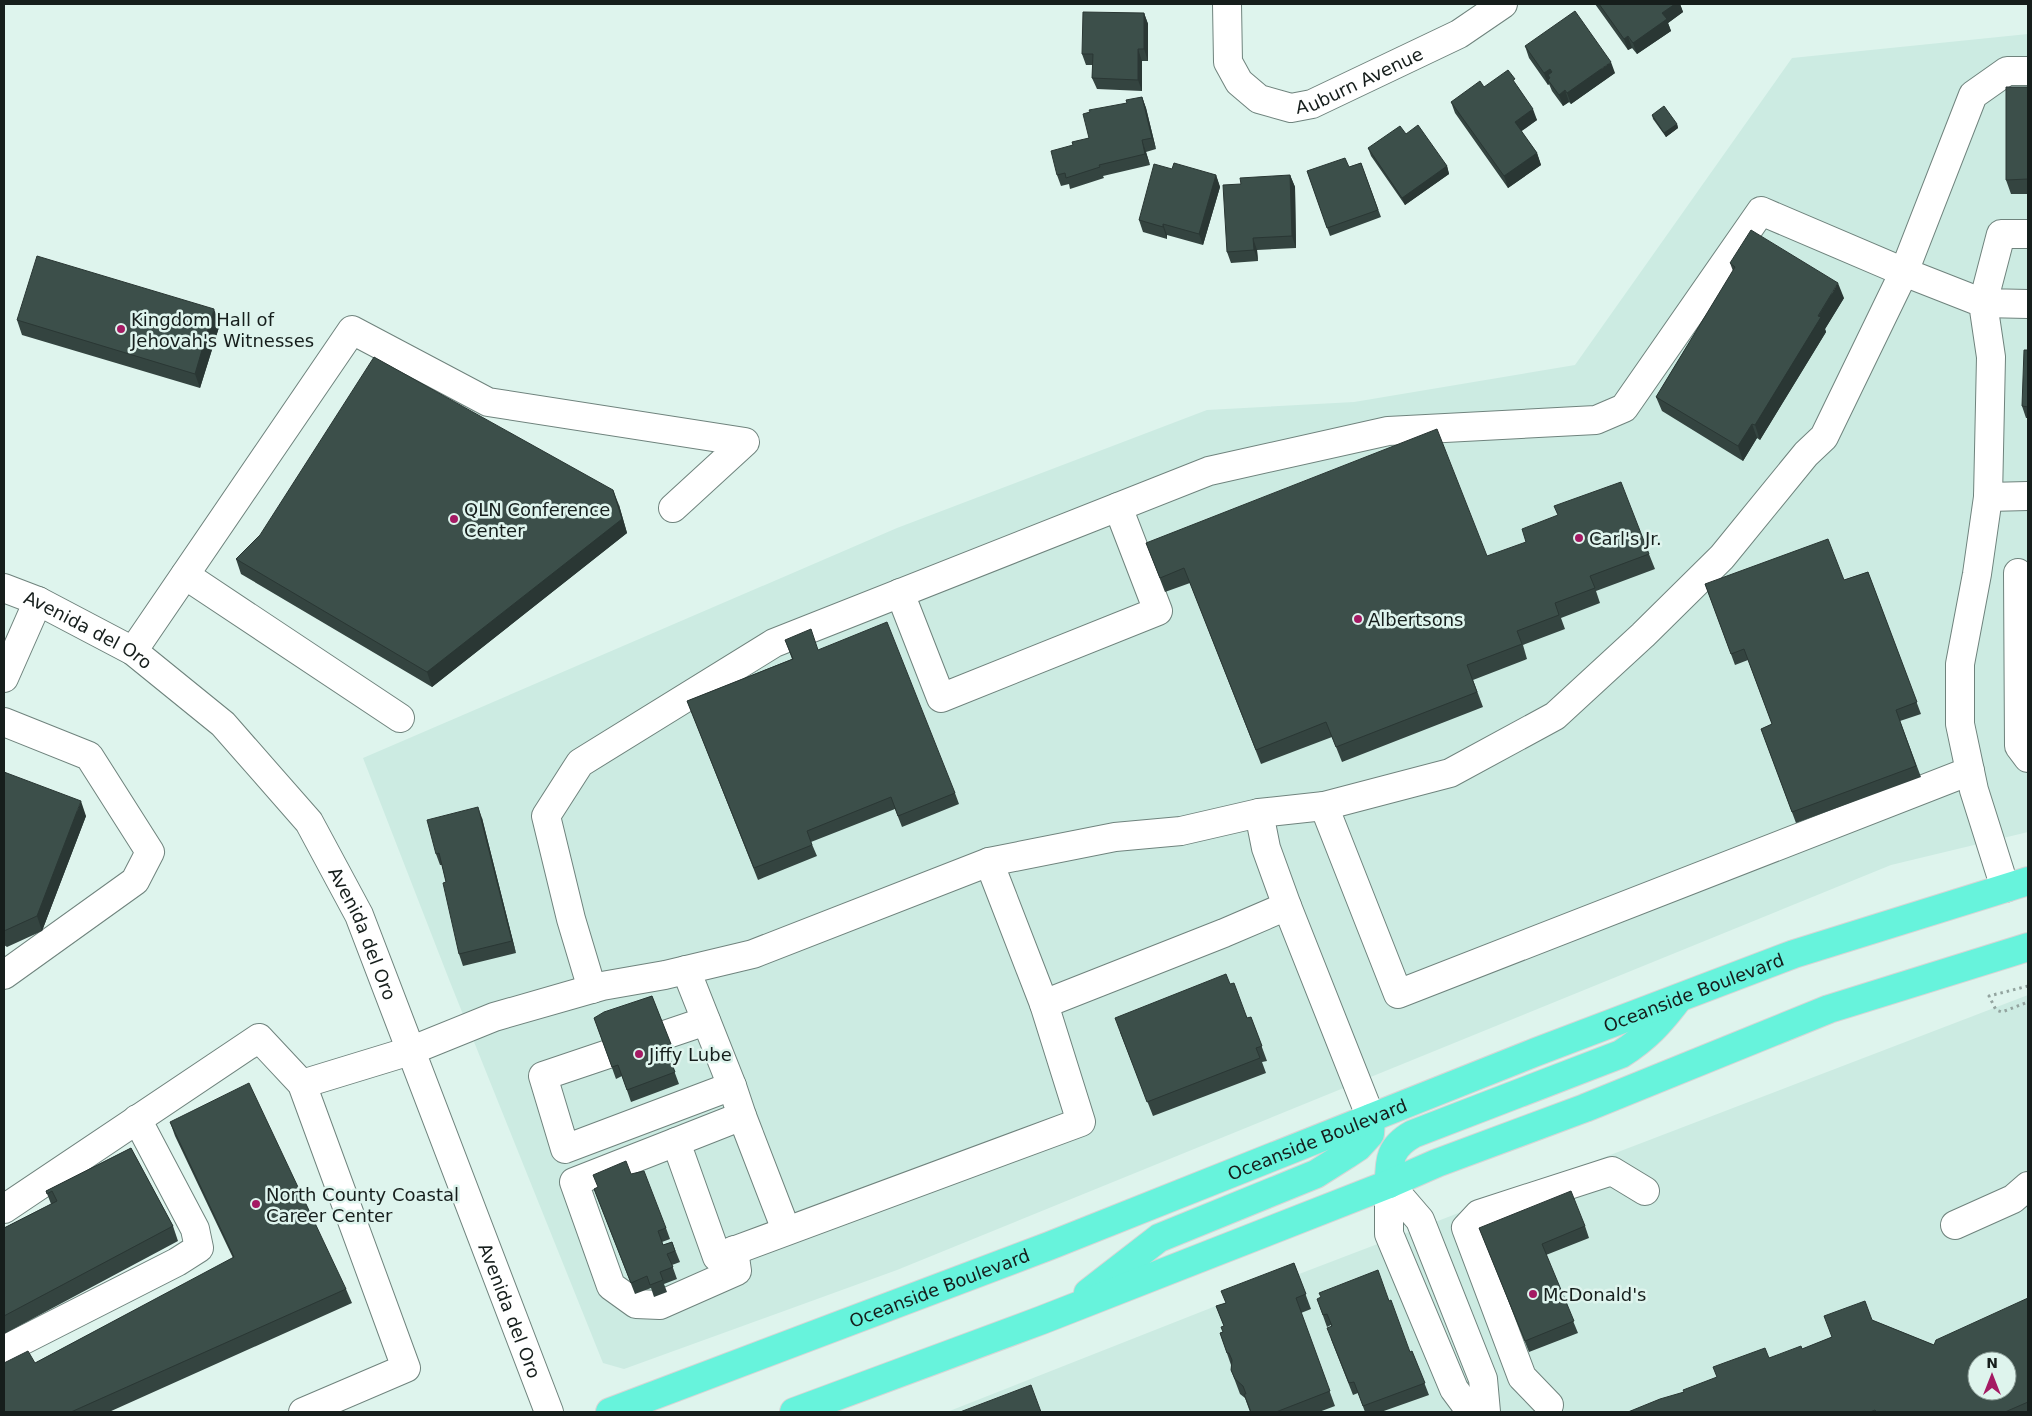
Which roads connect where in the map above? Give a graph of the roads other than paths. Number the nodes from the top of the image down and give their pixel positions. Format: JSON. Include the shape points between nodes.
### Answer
{"nodes":[{"id":1,"x":1503,"y":4,"type":"edge"},
{"id":2,"x":1228,"y":14,"type":"edge"},
{"id":3,"x":2028,"y":71,"type":"edge"},
{"id":4,"x":2028,"y":234,"type":"edge"},
{"id":5,"x":1904,"y":272,"type":"junction"},
{"id":6,"x":1983,"y":303,"type":"junction"},
{"id":7,"x":2028,"y":304,"type":"edge"},
{"id":8,"x":1988,"y":496,"type":"junction"},
{"id":9,"x":2028,"y":496,"type":"edge"},
{"id":10,"x":1118,"y":507,"type":"junction"},
{"id":11,"x":674,"y":508,"type":"dead end"},
{"id":12,"x":2023,"y":572,"type":"edge"},
{"id":13,"x":1977,"y":574,"type":"junction"},
{"id":14,"x":185,"y":575,"type":"junction"},
{"id":15,"x":4,"y":588,"type":"edge"},
{"id":16,"x":900,"y":593,"type":"junction"},
{"id":17,"x":38,"y":601,"type":"junction"},
{"id":18,"x":133,"y":650,"type":"junction"},
{"id":19,"x":4,"y":678,"type":"edge"},
{"id":20,"x":400,"y":718,"type":"dead end"},
{"id":21,"x":4,"y":722,"type":"edge"},
{"id":22,"x":2028,"y":758,"type":"edge"},
{"id":23,"x":1970,"y":771,"type":"junction"},
{"id":24,"x":1324,"y":806,"type":"junction"},
{"id":25,"x":1259,"y":813,"type":"junction"},
{"id":26,"x":989,"y":862,"type":"junction"},
{"id":27,"x":2017,"y":885,"type":"edge"},
{"id":28,"x":1287,"y":906,"type":"junction"},
{"id":29,"x":2028,"y":947,"type":"edge"},
{"id":30,"x":686,"y":970,"type":"junction"},
{"id":31,"x":4,"y":975,"type":"edge"},
{"id":32,"x":592,"y":989,"type":"junction"},
{"id":33,"x":1679,"y":998,"type":"junction"},
{"id":34,"x":1044,"y":1004,"type":"junction"},
{"id":35,"x":706,"y":1021,"type":"junction"},
{"id":36,"x":410,"y":1051,"type":"junction"},
{"id":37,"x":302,"y":1084,"type":"junction"},
{"id":38,"x":732,"y":1086,"type":"junction"},
{"id":39,"x":742,"y":1116,"type":"junction"},
{"id":40,"x":1371,"y":1118,"type":"junction"},
{"id":41,"x":138,"y":1119,"type":"junction"},
{"id":42,"x":676,"y":1142,"type":"junction"},
{"id":43,"x":1389,"y":1184,"type":"junction"},
{"id":44,"x":2028,"y":1186,"type":"edge"},
{"id":45,"x":1645,"y":1191,"type":"dead end"},
{"id":46,"x":4,"y":1209,"type":"edge"},
{"id":47,"x":1955,"y":1225,"type":"dead end"},
{"id":48,"x":786,"y":1230,"type":"junction"},
{"id":49,"x":734,"y":1250,"type":"junction"},
{"id":50,"x":1066,"y":1311,"type":"junction"},
{"id":51,"x":4,"y":1350,"type":"edge"},
{"id":52,"x":1549,"y":1405,"type":"dead end"},
{"id":53,"x":303,"y":1412,"type":"edge"},
{"id":54,"x":549,"y":1412,"type":"edge"},
{"id":55,"x":610,"y":1412,"type":"edge"},
{"id":56,"x":794,"y":1412,"type":"edge"},
{"id":57,"x":1471,"y":1412,"type":"edge"},
{"id":58,"x":1486,"y":1412,"type":"edge"}],
"edges":[{"from":1,"to":2,"type":"street","name":"Auburn Avenue","via":[[1459,34],[1312,104],[1291,108],[1259,99],[1239,82],[1228,62]]},
{"from":3,"to":5,"type":"street","via":[[2007,72],[1973,95]]},
{"from":4,"to":6,"type":"street","via":[[2001,234]]},
{"from":5,"to":6,"type":"street"},
{"from":5,"to":10,"type":"street","via":[[1761,211],[1624,408],[1596,420],[1388,431],[1209,471]]},
{"from":5,"to":24,"type":"street","via":[[1824,437],[1806,454],[1722,557],[1614,662],[1555,716],[1450,773]]},
{"from":6,"to":7,"type":"street"},
{"from":6,"to":8,"type":"street","via":[[1991,357]]},
{"from":8,"to":9,"type":"street"},
{"from":8,"to":13,"type":"street"},
{"from":10,"to":16,"type":"street"},
{"from":10,"to":16,"type":"street","via":[[1158,611],[941,698]]},
{"from":11,"to":14,"type":"street","via":[[745,442],[488,402],[352,330]]},
{"from":12,"to":13,"type":"street"},
{"from":12,"to":22,"type":"street","via":[[2019,746]]},
{"from":13,"to":23,"type":"street","via":[[1960,664],[1960,724]]},
{"from":14,"to":18,"type":"street"},
{"from":14,"to":20,"type":"street"},
{"from":15,"to":17,"type":"street","name":"Avenida del Oro"},
{"from":16,"to":32,"type":"street","via":[[774,643],[580,763],[546,816]]},
{"from":17,"to":18,"type":"street","name":"Avenida del Oro"},
{"from":17,"to":19,"type":"street"},
{"from":18,"to":36,"type":"street","name":"Avenida del Oro","via":[[223,724],[309,822],[358,915]]},
{"from":21,"to":31,"type":"street","via":[[89,756],[150,852],[135,881]]},
{"from":23,"to":24,"type":"street","via":[[1398,994]]},
{"from":23,"to":27,"type":"street"},
{"from":24,"to":25,"type":"street"},
{"from":25,"to":26,"type":"street","via":[[1181,831],[1115,837]]},
{"from":25,"to":28,"type":"street","via":[[1266,848]]},
{"from":26,"to":30,"type":"street","via":[[753,954]]},
{"from":26,"to":34,"type":"street"},
{"from":27,"to":33,"type":"main road","name":"Oceanside Boulevard","via":[[1794,954]]},
{"from":28,"to":34,"type":"street"},
{"from":28,"to":40,"type":"street"},
{"from":29,"to":43,"type":"main road","via":[[1829,1009]]},
{"from":30,"to":32,"type":"street"},
{"from":30,"to":35,"type":"street"},
{"from":32,"to":36,"type":"street","via":[[494,1016]]},
{"from":33,"to":40,"type":"main road","name":"Oceanside Boulevard"},
{"from":33,"to":43,"type":"main road","via":[[1643,1040],[1621,1054],[1413,1134],[1400,1142],[1389,1167]]},
{"from":34,"to":48,"type":"street","via":[[1082,1122]]},
{"from":35,"to":38,"type":"street"},
{"from":35,"to":38,"type":"street","via":[[543,1076],[565,1149]]},
{"from":36,"to":37,"type":"street"},
{"from":36,"to":54,"type":"street","name":"Avenida del Oro"},
{"from":37,"to":41,"type":"street","via":[[259,1038]]},
{"from":37,"to":53,"type":"street","via":[[406,1368]]},
{"from":38,"to":39,"type":"street"},
{"from":39,"to":42,"type":"street"},
{"from":39,"to":48,"type":"street"},
{"from":40,"to":50,"type":"main road","via":[[1370,1134],[1358,1147],[1316,1174],[1159,1238]]},
{"from":40,"to":55,"type":"main road","name":"Oceanside Boulevard","via":[[1049,1246]]},
{"from":41,"to":46,"type":"street"},
{"from":41,"to":51,"type":"street","via":[[195,1229],[199,1248]]},
{"from":42,"to":49,"type":"street","via":[[717,1256]]},
{"from":42,"to":49,"type":"street","via":[[574,1182],[611,1286],[636,1304],[660,1305],[737,1271]]},
{"from":43,"to":50,"type":"main road"},
{"from":43,"to":57,"type":"street","via":[[1389,1234],[1454,1389]]},
{"from":43,"to":58,"type":"street","via":[[1420,1220],[1483,1378]]},
{"from":44,"to":47,"type":"street","via":[[2013,1199]]},
{"from":45,"to":52,"type":"street","via":[[1612,1172],[1479,1214],[1466,1228],[1522,1377]]},
{"from":48,"to":49,"type":"street"},
{"from":50,"to":56,"type":"main road"}]}
